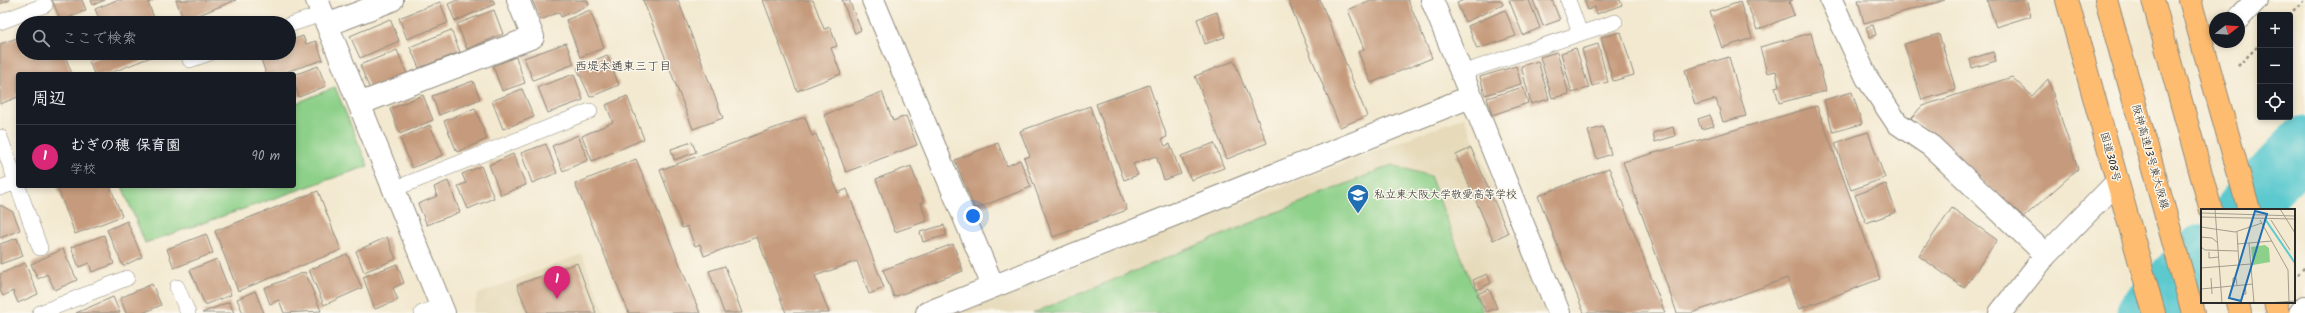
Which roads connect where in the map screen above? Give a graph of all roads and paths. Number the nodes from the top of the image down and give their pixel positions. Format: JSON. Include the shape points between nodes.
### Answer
{"nodes":[{"id":1,"x":392,"y":0,"type":"edge"},
{"id":2,"x":518,"y":0,"type":"edge"},
{"id":3,"x":873,"y":0,"type":"edge"},
{"id":4,"x":1432,"y":0,"type":"edge"},
{"id":5,"x":1568,"y":0,"type":"edge"},
{"id":6,"x":1831,"y":0,"type":"edge"},
{"id":7,"x":2067,"y":0,"type":"edge"},
{"id":8,"x":2106,"y":0,"type":"edge"},
{"id":9,"x":2153,"y":0,"type":"edge"},
{"id":10,"x":2190,"y":0,"type":"edge"},
{"id":11,"x":2256,"y":0,"type":"edge"},
{"id":12,"x":2304,"y":0,"type":"edge"},
{"id":13,"x":45,"y":4,"type":"dead end"},
{"id":14,"x":2245,"y":12,"type":"edge"},
{"id":15,"x":2292,"y":12,"type":"edge"},
{"id":16,"x":322,"y":13,"type":"edge"},
{"id":17,"x":0,"y":22,"type":"edge"},
{"id":18,"x":296,"y":22,"type":"edge"},
{"id":19,"x":1615,"y":22,"type":"dead end"},
{"id":20,"x":1580,"y":33,"type":"junction"},
{"id":21,"x":2209,"y":46,"type":"edge"},
{"id":22,"x":2210,"y":48,"type":"edge"},
{"id":23,"x":1461,"y":73,"type":"junction"},
{"id":24,"x":1470,"y":96,"type":"junction"},
{"id":25,"x":359,"y":104,"type":"junction"},
{"id":26,"x":590,"y":111,"type":"dead end"},
{"id":27,"x":0,"y":138,"type":"edge"},
{"id":28,"x":16,"y":182,"type":"joint"},
{"id":29,"x":2117,"y":182,"type":"junction"},
{"id":30,"x":0,"y":188,"type":"edge"},
{"id":31,"x":18,"y":188,"type":"edge"},
{"id":32,"x":394,"y":189,"type":"junction"},
{"id":33,"x":2211,"y":209,"type":"edge"},
{"id":34,"x":2249,"y":209,"type":"edge"},
{"id":35,"x":40,"y":248,"type":"dead end"},
{"id":36,"x":2046,"y":255,"type":"junction"},
{"id":37,"x":2305,"y":267,"type":"edge"},
{"id":38,"x":127,"y":278,"type":"dead end"},
{"id":39,"x":2295,"y":278,"type":"edge"},
{"id":40,"x":993,"y":286,"type":"junction"},
{"id":41,"x":177,"y":287,"type":"dead end"},
{"id":42,"x":2237,"y":303,"type":"edge"},
{"id":43,"x":2275,"y":303,"type":"edge"},
{"id":44,"x":2305,"y":307,"type":"edge"},
{"id":45,"x":435,"y":311,"type":"edge"},
{"id":46,"x":40,"y":313,"type":"edge"},
{"id":47,"x":188,"y":313,"type":"edge"},
{"id":48,"x":927,"y":313,"type":"edge"},
{"id":49,"x":1559,"y":313,"type":"edge"},
{"id":50,"x":2000,"y":313,"type":"edge"},
{"id":51,"x":2154,"y":313,"type":"edge"},
{"id":52,"x":2193,"y":313,"type":"edge"},
{"id":53,"x":2240,"y":313,"type":"edge"},
{"id":54,"x":2278,"y":313,"type":"edge"},
{"id":55,"x":2300,"y":313,"type":"edge"}],
"edges":[{"from":1,"to":16,"type":"street"},
{"from":2,"to":25,"type":"street","via":[[533,37]]},
{"from":3,"to":40,"type":"street"},
{"from":4,"to":23,"type":"street"},
{"from":5,"to":20,"type":"lane"},
{"from":6,"to":36,"type":"street","via":[[1867,78],[1896,123],[1931,146]]},
{"from":7,"to":29,"type":"highway","name":"国道308号"},
{"from":8,"to":52,"type":"highway","name":"阪神高速13号東大阪線"},
{"from":9,"to":33,"type":"highway"},
{"from":10,"to":21,"type":"highway"},
{"from":11,"to":14,"type":"street"},
{"from":12,"to":15,"type":"path"},
{"from":13,"to":17,"type":"lane"},
{"from":16,"to":18,"type":"lane"},
{"from":16,"to":25,"type":"street"},
{"from":19,"to":20,"type":"lane"},
{"from":20,"to":23,"type":"lane"},
{"from":22,"to":34,"type":"highway","via":[[2215,90]]},
{"from":23,"to":24,"type":"street"},
{"from":24,"to":40,"type":"street"},
{"from":24,"to":49,"type":"street"},
{"from":25,"to":32,"type":"street"},
{"from":26,"to":32,"type":"lane"},
{"from":27,"to":28,"type":"lane"},
{"from":28,"to":30,"type":"lane"},
{"from":29,"to":36,"type":"street"},
{"from":29,"to":51,"type":"highway","name":"国道308号"},
{"from":31,"to":35,"type":"lane"},
{"from":32,"to":45,"type":"street"},
{"from":36,"to":50,"type":"street"},
{"from":37,"to":39,"type":"path"},
{"from":38,"to":46,"type":"lane"},
{"from":40,"to":48,"type":"street"},
{"from":41,"to":47,"type":"lane"},
{"from":42,"to":53,"type":"highway"},
{"from":43,"to":54,"type":"highway"},
{"from":44,"to":55,"type":"street"}]}
